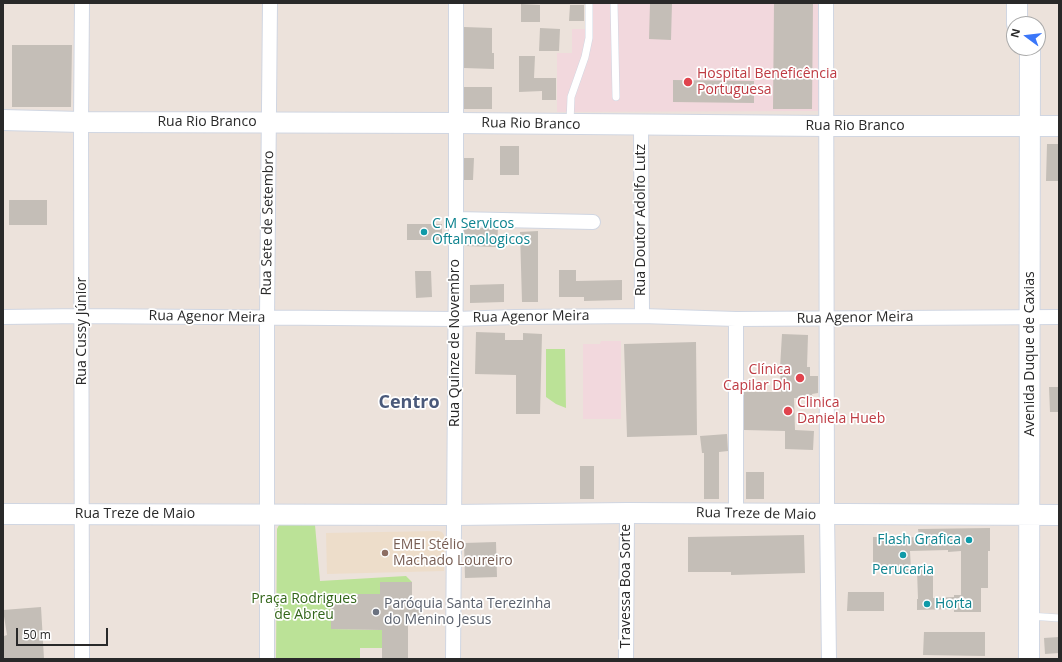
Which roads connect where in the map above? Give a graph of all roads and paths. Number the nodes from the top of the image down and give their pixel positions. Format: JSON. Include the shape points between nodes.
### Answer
{"nodes":[{"id":1,"x":82,"y":3,"type":"edge"},
{"id":2,"x":270,"y":3,"type":"edge"},
{"id":3,"x":456,"y":3,"type":"edge"},
{"id":4,"x":589,"y":3,"type":"edge"},
{"id":5,"x":614,"y":3,"type":"edge"},
{"id":6,"x":826,"y":3,"type":"edge"},
{"id":7,"x":1018,"y":3,"type":"edge"},
{"id":8,"x":1030,"y":3,"type":"edge"},
{"id":9,"x":1018,"y":16,"type":"edge"},
{"id":10,"x":1030,"y":16,"type":"edge"},
{"id":11,"x":1018,"y":56,"type":"edge"},
{"id":12,"x":1029,"y":56,"type":"edge"},
{"id":13,"x":616,"y":97,"type":"dead end"},
{"id":14,"x":3,"y":120,"type":"edge"},
{"id":15,"x":81,"y":122,"type":"junction"},
{"id":16,"x":269,"y":122,"type":"junction"},
{"id":17,"x":456,"y":123,"type":"junction"},
{"id":18,"x":570,"y":124,"type":"junction"},
{"id":19,"x":641,"y":125,"type":"junction"},
{"id":20,"x":826,"y":126,"type":"junction"},
{"id":21,"x":1024,"y":126,"type":"junction"},
{"id":22,"x":1059,"y":126,"type":"edge"},
{"id":23,"x":456,"y":219,"type":"junction"},
{"id":24,"x":593,"y":222,"type":"dead end"},
{"id":25,"x":82,"y":316,"type":"junction"},
{"id":26,"x":642,"y":316,"type":"junction"},
{"id":27,"x":1023,"y":316,"type":"junction"},
{"id":28,"x":1059,"y":316,"type":"edge"},
{"id":29,"x":3,"y":317,"type":"edge"},
{"id":30,"x":267,"y":318,"type":"junction"},
{"id":31,"x":827,"y":318,"type":"junction"},
{"id":32,"x":456,"y":319,"type":"junction"},
{"id":33,"x":736,"y":319,"type":"junction"},
{"id":34,"x":627,"y":513,"type":"junction"},
{"id":35,"x":3,"y":514,"type":"edge"},
{"id":36,"x":82,"y":514,"type":"junction"},
{"id":37,"x":267,"y":514,"type":"junction"},
{"id":38,"x":736,"y":514,"type":"junction"},
{"id":39,"x":454,"y":515,"type":"junction"},
{"id":40,"x":827,"y":515,"type":"junction"},
{"id":41,"x":1023,"y":515,"type":"junction"},
{"id":42,"x":1059,"y":516,"type":"edge"},
{"id":43,"x":1029,"y":616,"type":"junction"},
{"id":44,"x":1059,"y":618,"type":"edge"},
{"id":45,"x":82,"y":659,"type":"edge"},
{"id":46,"x":267,"y":659,"type":"edge"},
{"id":47,"x":453,"y":659,"type":"edge"},
{"id":48,"x":626,"y":659,"type":"edge"},
{"id":49,"x":829,"y":659,"type":"edge"},
{"id":50,"x":1017,"y":659,"type":"edge"},
{"id":51,"x":1029,"y":659,"type":"edge"}],
"edges":[{"from":1,"to":15,"type":"street","name":"Rua Cussy Júnior"},
{"from":2,"to":16,"type":"street","name":"Rua Sete de Setembro"},
{"from":3,"to":17,"type":"street","name":"Rua Quinze de Novembro"},
{"from":4,"to":18,"type":"lane","via":[[589,38],[571,97]]},
{"from":5,"to":13,"type":"lane"},
{"from":6,"to":20,"type":"street"},
{"from":7,"to":9,"type":"street"},
{"from":8,"to":10,"type":"street"},
{"from":11,"to":21,"type":"street","name":"Avenida Duque de Caxias"},
{"from":12,"to":21,"type":"street","name":"Avenida Duque de Caxias"},
{"from":14,"to":15,"type":"street","name":"Rua Rio Branco"},
{"from":15,"to":16,"type":"street","name":"Rua Rio Branco"},
{"from":15,"to":25,"type":"street","name":"Rua Cussy Júnior"},
{"from":16,"to":17,"type":"street","name":"Rua Rio Branco"},
{"from":16,"to":30,"type":"street","name":"Rua Sete de Setembro"},
{"from":17,"to":18,"type":"street","name":"Rua Rio Branco"},
{"from":17,"to":23,"type":"street","name":"Rua Quinze de Novembro"},
{"from":18,"to":19,"type":"street","name":"Rua Rio Branco"},
{"from":19,"to":20,"type":"street","name":"Rua Rio Branco"},
{"from":19,"to":26,"type":"street","name":"Rua Doutor Adolfo Lutz"},
{"from":20,"to":21,"type":"street","name":"Rua Rio Branco"},
{"from":20,"to":31,"type":"street"},
{"from":21,"to":22,"type":"street","name":"Rua Rio Branco"},
{"from":21,"to":27,"type":"street","name":"Avenida Duque de Caxias"},
{"from":23,"to":24,"type":"street"},
{"from":23,"to":32,"type":"street","name":"Rua Quinze de Novembro"},
{"from":25,"to":29,"type":"street","name":"Rua Agenor Meira"},
{"from":25,"to":30,"type":"street","name":"Rua Agenor Meira"},
{"from":25,"to":36,"type":"street","name":"Rua Cussy Júnior"},
{"from":26,"to":32,"type":"street","name":"Rua Agenor Meira"},
{"from":26,"to":33,"type":"street","name":"Rua Agenor Meira"},
{"from":27,"to":28,"type":"street","name":"Rua Agenor Meira"},
{"from":27,"to":31,"type":"street","name":"Rua Agenor Meira"},
{"from":27,"to":41,"type":"street","name":"Avenida Duque de Caxias"},
{"from":30,"to":32,"type":"street","name":"Rua Agenor Meira"},
{"from":30,"to":37,"type":"street","name":"Rua Sete de Setembro"},
{"from":31,"to":33,"type":"street","name":"Rua Agenor Meira"},
{"from":31,"to":40,"type":"street"},
{"from":32,"to":39,"type":"street","name":"Rua Quinze de Novembro"},
{"from":33,"to":38,"type":"street"},
{"from":34,"to":38,"type":"street","name":"Rua Treze de Maio"},
{"from":34,"to":39,"type":"street","name":"Rua Treze de Maio"},
{"from":34,"to":48,"type":"street","name":"Travessa Boa Sorte"},
{"from":35,"to":36,"type":"street","name":"Rua Treze de Maio"},
{"from":36,"to":37,"type":"street","name":"Rua Treze de Maio"},
{"from":36,"to":45,"type":"street","name":"Rua Cussy Júnior"},
{"from":37,"to":39,"type":"street"},
{"from":37,"to":46,"type":"street"},
{"from":38,"to":40,"type":"street","name":"Rua Treze de Maio"},
{"from":39,"to":47,"type":"street","name":"Rua Quinze de Novembro"},
{"from":40,"to":41,"type":"street","name":"Rua Treze de Maio"},
{"from":40,"to":49,"type":"street"},
{"from":41,"to":42,"type":"street","name":"Rua Treze de Maio"},
{"from":41,"to":43,"type":"street","name":"Avenida Duque de Caxias"},
{"from":41,"to":50,"type":"street","name":"Avenida Duque de Caxias"},
{"from":43,"to":44,"type":"lane"},
{"from":43,"to":51,"type":"street","name":"Avenida Duque de Caxias"}]}
